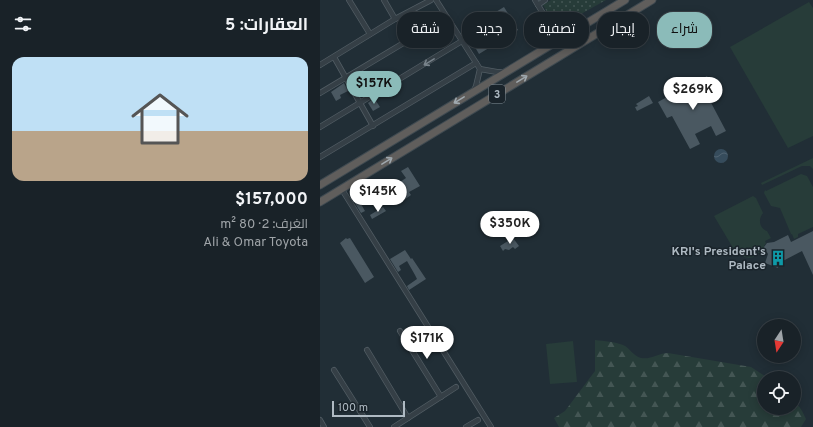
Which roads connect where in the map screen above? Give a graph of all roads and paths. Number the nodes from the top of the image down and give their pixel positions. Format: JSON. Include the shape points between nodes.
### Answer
{"nodes":[{"id":1,"x":349,"y":0,"type":"edge"},
{"id":2,"x":384,"y":0,"type":"edge"},
{"id":3,"x":430,"y":0,"type":"edge"},
{"id":4,"x":436,"y":0,"type":"edge"},
{"id":5,"x":545,"y":0,"type":"edge"},
{"id":6,"x":625,"y":0,"type":"edge"},
{"id":7,"x":652,"y":0,"type":"edge"},
{"id":8,"x":537,"y":2,"type":"edge"},
{"id":9,"x":444,"y":12,"type":"edge"},
{"id":10,"x":543,"y":12,"type":"edge"},
{"id":11,"x":395,"y":20,"type":"junction"},
{"id":12,"x":589,"y":22,"type":"edge"},
{"id":13,"x":454,"y":28,"type":"edge"},
{"id":14,"x":370,"y":34,"type":"junction"},
{"id":15,"x":462,"y":41,"type":"joint"},
{"id":16,"x":397,"y":46,"type":"edge"},
{"id":17,"x":466,"y":48,"type":"edge"},
{"id":18,"x":545,"y":48,"type":"edge"},
{"id":19,"x":334,"y":57,"type":"junction"},
{"id":20,"x":476,"y":63,"type":"junction"},
{"id":21,"x":320,"y":65,"type":"edge"},
{"id":22,"x":480,"y":69,"type":"junction"},
{"id":23,"x":504,"y":72,"type":"junction"},
{"id":24,"x":345,"y":77,"type":"junction"},
{"id":25,"x":474,"y":91,"type":"junction"},
{"id":26,"x":320,"y":93,"type":"edge"},
{"id":27,"x":360,"y":104,"type":"junction"},
{"id":28,"x":373,"y":126,"type":"junction"},
{"id":29,"x":320,"y":127,"type":"edge"},
{"id":30,"x":320,"y":157,"type":"edge"},
{"id":31,"x":356,"y":163,"type":"junction"},
{"id":32,"x":365,"y":174,"type":"junction"},
{"id":33,"x":320,"y":185,"type":"edge"},
{"id":34,"x":342,"y":188,"type":"junction"},
{"id":35,"x":320,"y":202,"type":"edge"},
{"id":36,"x":400,"y":331,"type":"dead end"},
{"id":37,"x":367,"y":350,"type":"dead end"},
{"id":38,"x":334,"y":370,"type":"dead end"},
{"id":39,"x":456,"y":387,"type":"dead end"},
{"id":40,"x":441,"y":397,"type":"junction"},
{"id":41,"x":408,"y":418,"type":"junction"},
{"id":42,"x":320,"y":420,"type":"edge"},
{"id":43,"x":478,"y":420,"type":"dead end"},
{"id":44,"x":324,"y":427,"type":"edge"},
{"id":45,"x":370,"y":427,"type":"edge"},
{"id":46,"x":394,"y":427,"type":"edge"},
{"id":47,"x":466,"y":427,"type":"edge"},
{"id":48,"x":491,"y":427,"type":"edge"}],
"edges":[{"from":1,"to":14,"type":"street"},
{"from":2,"to":11,"type":"street"},
{"from":3,"to":11,"type":"street"},
{"from":4,"to":9,"type":"street"},
{"from":5,"to":8,"type":"street"},
{"from":6,"to":12,"type":"highway","number":"3"},
{"from":32,"to":7,"type":"highway","number":"3","one_way":true},
{"from":8,"to":10,"type":"street"},
{"from":11,"to":14,"type":"street"},
{"from":13,"to":15,"type":"street"},
{"from":14,"to":19,"type":"street"},
{"from":15,"to":27,"type":"street","one_way":true},
{"from":16,"to":24,"type":"street"},
{"from":17,"to":20,"type":"street"},
{"from":18,"to":23,"type":"highway","number":"3"},
{"from":19,"to":21,"type":"street"},
{"from":19,"to":24,"type":"street"},
{"from":20,"to":22,"type":"street"},
{"from":20,"to":28,"type":"street"},
{"from":22,"to":23,"type":"street"},
{"from":22,"to":25,"type":"street"},
{"from":23,"to":25,"type":"highway","number":"3"},
{"from":24,"to":26,"type":"street"},
{"from":24,"to":27,"type":"street"},
{"from":25,"to":31,"type":"highway","number":"3","one_way":true},
{"from":27,"to":28,"type":"street"},
{"from":27,"to":29,"type":"street"},
{"from":28,"to":30,"type":"street"},
{"from":31,"to":32,"type":"highway","via":[[364,164]]},
{"from":31,"to":33,"type":"highway","number":"3"},
{"from":32,"to":34,"type":"highway","number":"3"},
{"from":34,"to":35,"type":"highway","number":"3"},
{"from":34,"to":48,"type":"street"},
{"from":36,"to":40,"type":"street"},
{"from":37,"to":41,"type":"street"},
{"from":38,"to":45,"type":"street"},
{"from":39,"to":40,"type":"street"},
{"from":40,"to":41,"type":"street"},
{"from":41,"to":46,"type":"street"},
{"from":42,"to":44,"type":"street"},
{"from":43,"to":47,"type":"street"}]}
